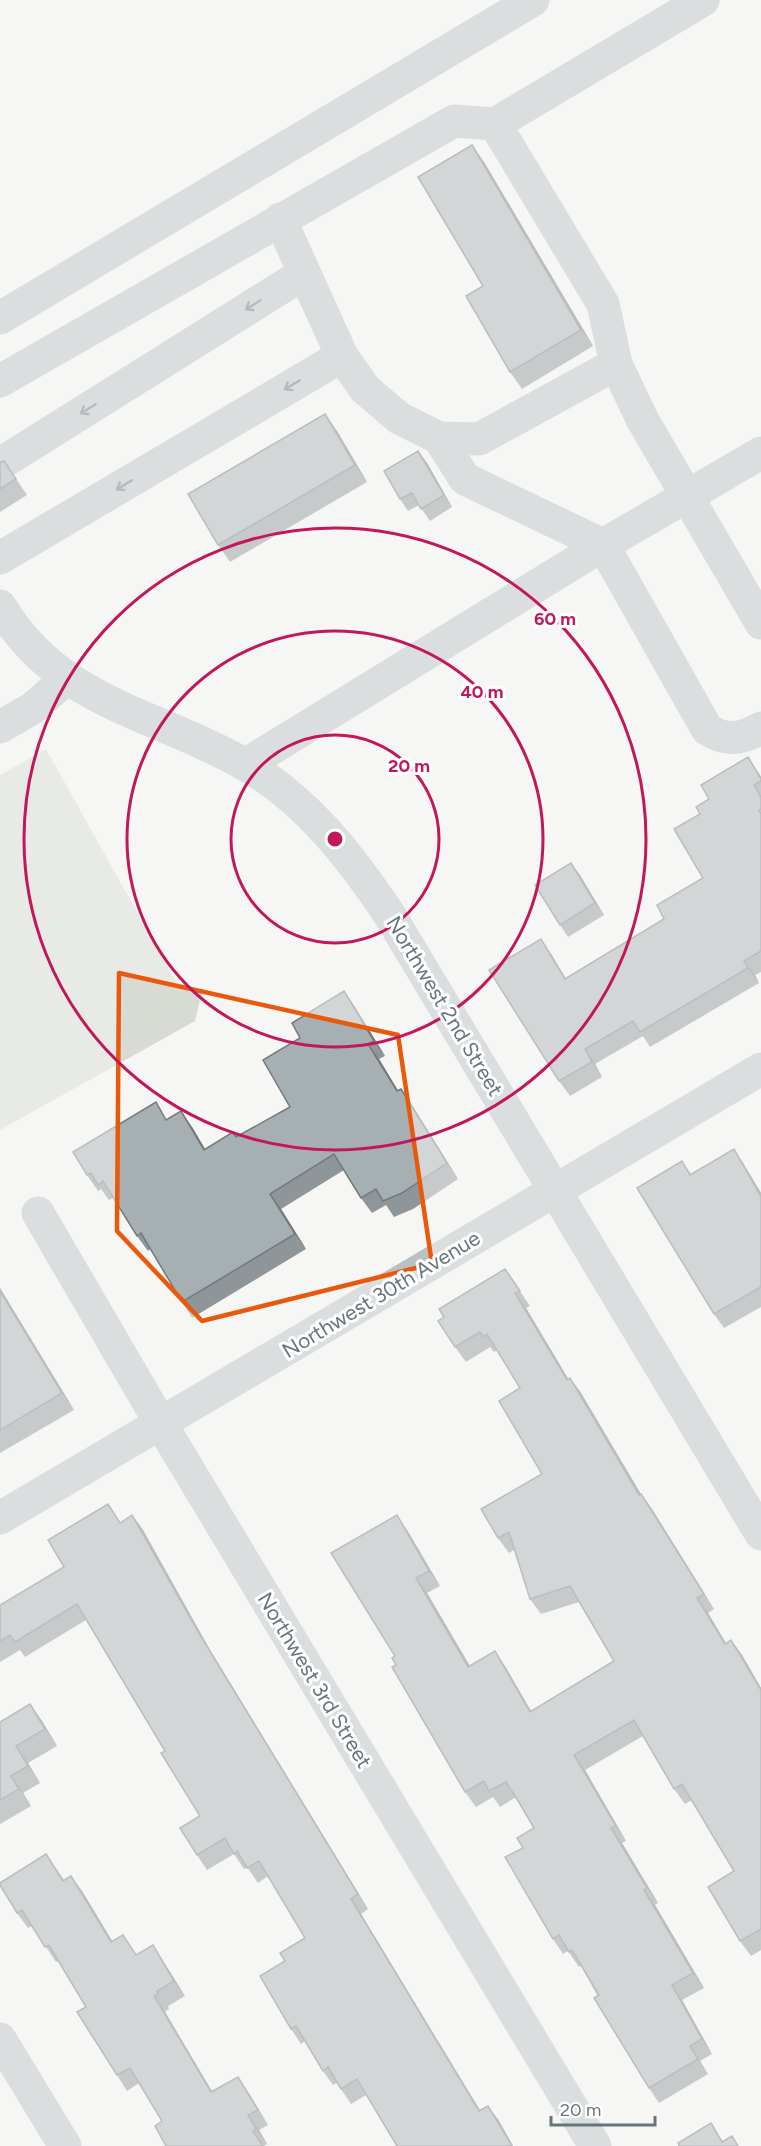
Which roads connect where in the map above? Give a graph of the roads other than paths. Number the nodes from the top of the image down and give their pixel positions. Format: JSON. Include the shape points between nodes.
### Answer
{"nodes":[{"id":1,"x":533,"y":0,"type":"edge"},
{"id":2,"x":703,"y":0,"type":"edge"},
{"id":3,"x":495,"y":124,"type":"junction"},
{"id":4,"x":279,"y":219,"type":"junction"},
{"id":5,"x":303,"y":274,"type":"junction"},
{"id":6,"x":0,"y":318,"type":"edge"},
{"id":7,"x":342,"y":356,"type":"junction"},
{"id":8,"x":616,"y":364,"type":"junction"},
{"id":9,"x":0,"y":381,"type":"edge"},
{"id":10,"x":439,"y":438,"type":"junction"},
{"id":11,"x":761,"y":453,"type":"edge"},
{"id":12,"x":0,"y":464,"type":"edge"},
{"id":13,"x":687,"y":496,"type":"junction"},
{"id":14,"x":603,"y":545,"type":"junction"},
{"id":15,"x":0,"y":558,"type":"edge"},
{"id":16,"x":0,"y":606,"type":"edge"},
{"id":17,"x":761,"y":623,"type":"edge"},
{"id":18,"x":67,"y":678,"type":"junction"},
{"id":19,"x":0,"y":727,"type":"edge"},
{"id":20,"x":761,"y":728,"type":"edge"},
{"id":21,"x":245,"y":765,"type":"junction"},
{"id":22,"x":761,"y":1069,"type":"edge"},
{"id":23,"x":556,"y":1191,"type":"junction"},
{"id":24,"x":38,"y":1213,"type":"dead end"},
{"id":25,"x":161,"y":1424,"type":"junction"},
{"id":26,"x":0,"y":1518,"type":"edge"},
{"id":27,"x":761,"y":1534,"type":"edge"},
{"id":28,"x":0,"y":2039,"type":"edge"},
{"id":29,"x":65,"y":2146,"type":"edge"},
{"id":30,"x":595,"y":2146,"type":"edge"}],
"edges":[{"from":1,"to":6,"type":"street"},
{"from":2,"to":3,"type":"street"},
{"from":3,"to":4,"type":"street","via":[[454,121]]},
{"from":3,"to":8,"type":"street","via":[[603,304]]},
{"from":4,"to":5,"type":"street"},
{"from":4,"to":9,"type":"street"},
{"from":5,"to":7,"type":"street"},
{"from":5,"to":12,"type":"street","one_way":true},
{"from":7,"to":10,"type":"street","via":[[365,389],[399,418]]},
{"from":7,"to":15,"type":"street","one_way":true},
{"from":8,"to":10,"type":"street","via":[[480,438]]},
{"from":8,"to":13,"type":"street","via":[[642,419]]},
{"from":10,"to":14,"type":"street","via":[[465,479]]},
{"from":11,"to":13,"type":"street"},
{"from":13,"to":14,"type":"street"},
{"from":13,"to":17,"type":"street"},
{"from":14,"to":20,"type":"street","via":[[707,729],[719,737],[733,739]]},
{"from":14,"to":21,"type":"street"},
{"from":16,"to":18,"type":"street","name":"Northwest 2nd Street","via":[[24,642]]},
{"from":18,"to":19,"type":"street","via":[[33,708]]},
{"from":18,"to":21,"type":"street","name":"Northwest 2nd Street","via":[[117,706]]},
{"from":21,"to":23,"type":"street","name":"Northwest 2nd Street","via":[[308,813],[366,879]]},
{"from":22,"to":23,"type":"street","name":"Northwest 30th Avenue"},
{"from":23,"to":25,"type":"street","name":"Northwest 30th Avenue"},
{"from":23,"to":27,"type":"street","name":"Northwest 2nd Street"},
{"from":24,"to":25,"type":"street","name":"Northwest 3rd Street"},
{"from":25,"to":26,"type":"street","name":"Northwest 30th Avenue"},
{"from":25,"to":30,"type":"street","name":"Northwest 3rd Street"},
{"from":28,"to":29,"type":"street"}]}
